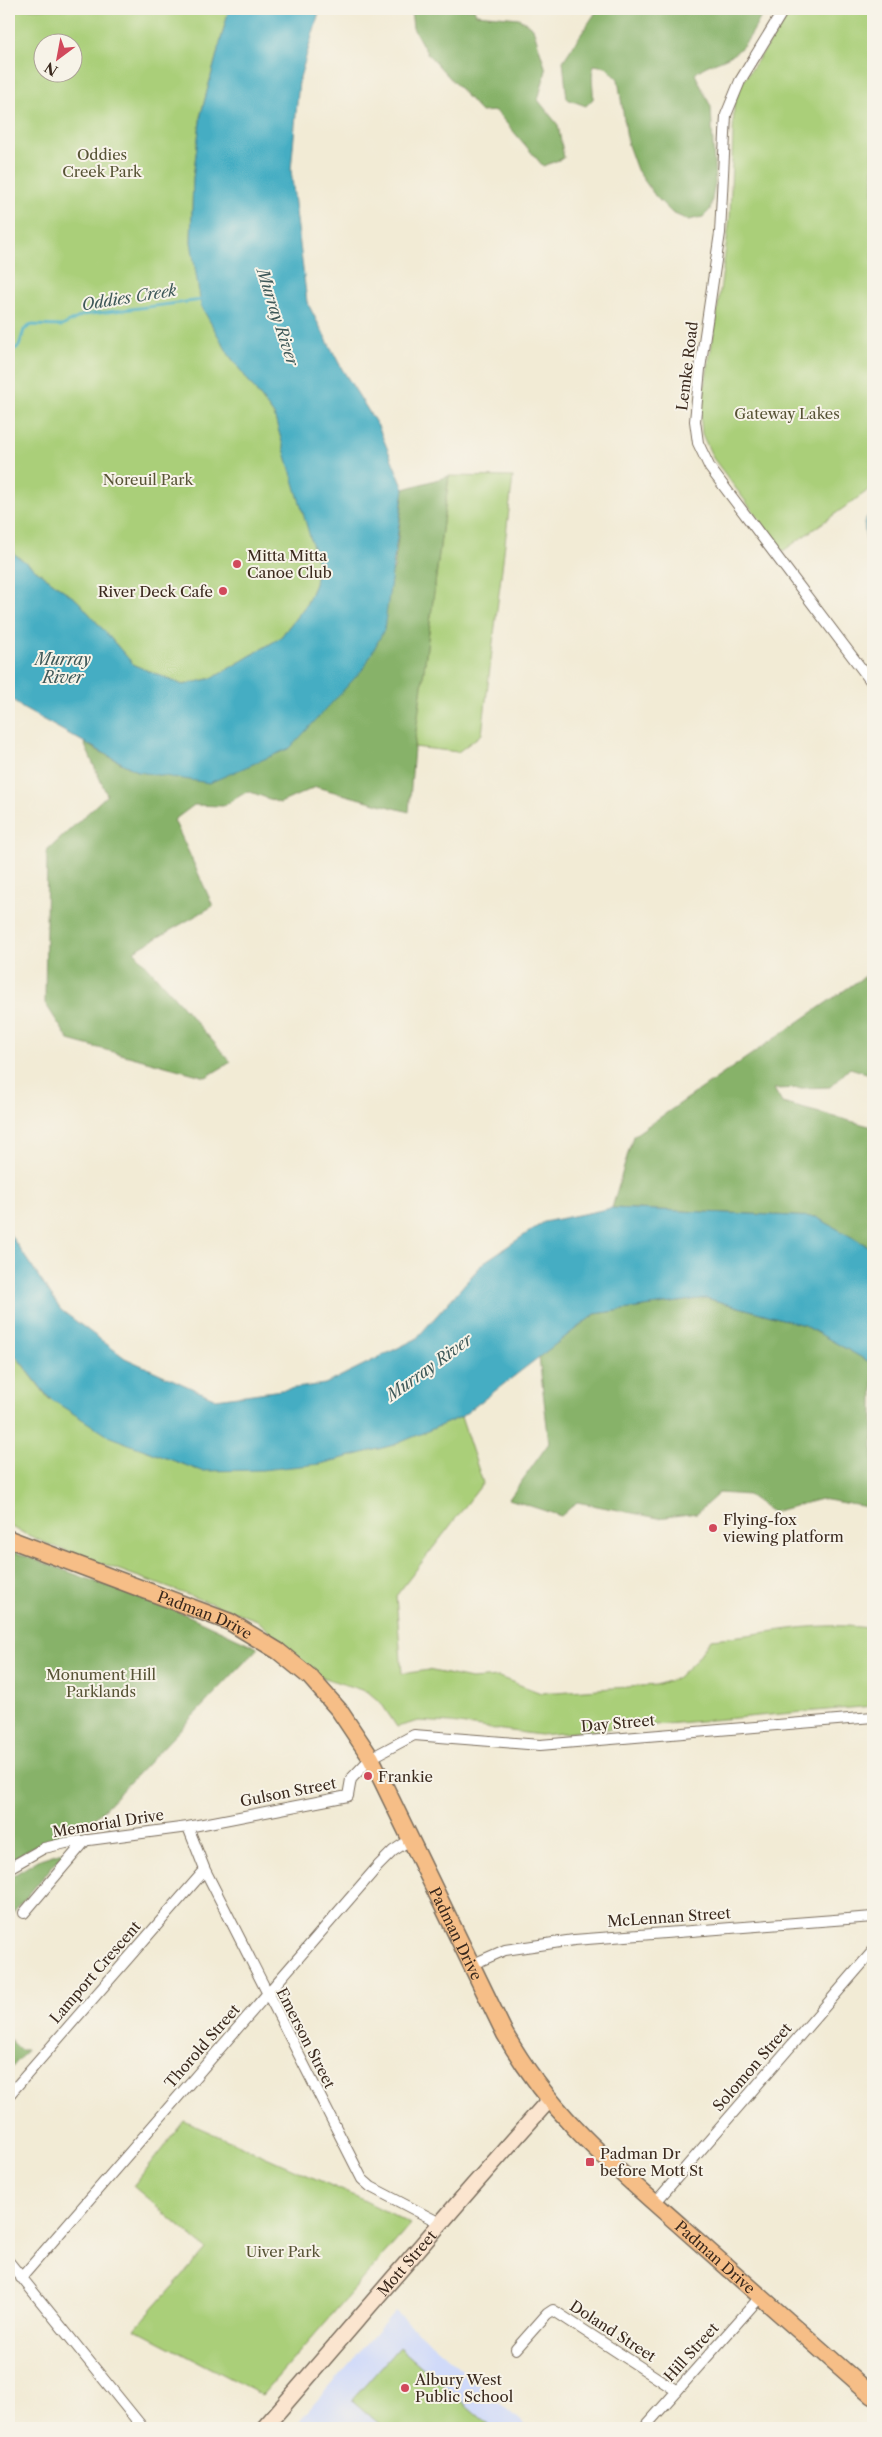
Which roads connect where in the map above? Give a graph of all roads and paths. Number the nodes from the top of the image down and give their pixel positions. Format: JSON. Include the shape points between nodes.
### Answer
{"nodes":[{"id":1,"x":784,"y":9,"type":"edge"},
{"id":2,"x":873,"y":684,"type":"edge"},
{"id":3,"x":9,"y":1539,"type":"edge"},
{"id":4,"x":873,"y":1718,"type":"edge"},
{"id":5,"x":371,"y":1758,"type":"junction"},
{"id":6,"x":188,"y":1827,"type":"junction"},
{"id":7,"x":411,"y":1839,"type":"junction"},
{"id":8,"x":86,"y":1840,"type":"junction"},
{"id":9,"x":9,"y":1868,"type":"edge"},
{"id":10,"x":205,"y":1870,"type":"junction"},
{"id":11,"x":24,"y":1913,"type":"dead end"},
{"id":12,"x":873,"y":1917,"type":"edge"},
{"id":13,"x":873,"y":1951,"type":"edge"},
{"id":14,"x":471,"y":1965,"type":"junction"},
{"id":15,"x":268,"y":1994,"type":"junction"},
{"id":16,"x":9,"y":2095,"type":"edge"},
{"id":17,"x":549,"y":2100,"type":"junction"},
{"id":18,"x":655,"y":2203,"type":"junction"},
{"id":19,"x":440,"y":2223,"type":"junction"},
{"id":20,"x":9,"y":2262,"type":"edge"},
{"id":21,"x":21,"y":2278,"type":"junction"},
{"id":22,"x":761,"y":2296,"type":"junction"},
{"id":23,"x":516,"y":2349,"type":"dead end"},
{"id":24,"x":677,"y":2391,"type":"junction"},
{"id":25,"x":873,"y":2396,"type":"edge"},
{"id":26,"x":143,"y":2428,"type":"edge"},
{"id":27,"x":264,"y":2428,"type":"edge"},
{"id":28,"x":644,"y":2428,"type":"edge"}],
"edges":[{"from":1,"to":2,"type":"street","name":"Lemke Road","via":[[740,81],[726,115],[720,233],[695,421],[698,443],[710,468]]},
{"from":3,"to":5,"type":"main road","name":"Padman Drive","via":[[215,1615],[262,1640],[295,1664],[324,1692]]},
{"from":4,"to":5,"type":"street","name":"Day Street","via":[[540,1745],[414,1736]]},
{"from":5,"to":6,"type":"street","name":"Gulson Street","via":[[351,1778],[348,1796]]},
{"from":5,"to":7,"type":"main road","name":"Padman Drive"},
{"from":6,"to":8,"type":"street","name":"Memorial Drive"},
{"from":6,"to":10,"type":"street","name":"Emerson Street"},
{"from":7,"to":14,"type":"main road","name":"Padman Drive"},
{"from":7,"to":15,"type":"street","name":"Thorold Street","via":[[378,1866]]},
{"from":8,"to":9,"type":"street","name":"Memorial Drive","via":[[44,1848]]},
{"from":8,"to":11,"type":"street"},
{"from":10,"to":15,"type":"street","name":"Emerson Street"},
{"from":10,"to":16,"type":"street","name":"Lamport Crescent"},
{"from":12,"to":14,"type":"street","name":"McLennan Street","via":[[574,1940],[506,1950]]},
{"from":13,"to":18,"type":"street","name":"Solomon Street"},
{"from":14,"to":17,"type":"main road","name":"Padman Drive","via":[[514,2051]]},
{"from":15,"to":19,"type":"street","name":"Emerson Street","via":[[362,2179],[381,2193]]},
{"from":15,"to":21,"type":"street","name":"Thorold Street"},
{"from":17,"to":18,"type":"main road","name":"Padman Drive","via":[[581,2137]]},
{"from":17,"to":19,"type":"street","name":"Mott Street"},
{"from":18,"to":22,"type":"main road","name":"Padman Drive"},
{"from":19,"to":27,"type":"street","name":"Mott Street"},
{"from":20,"to":21,"type":"street"},
{"from":21,"to":26,"type":"street"},
{"from":22,"to":24,"type":"street","name":"Hill Street"},
{"from":22,"to":25,"type":"main road","name":"Padman Drive"},
{"from":23,"to":24,"type":"street","name":"Doland Street","via":[[553,2310]]},
{"from":24,"to":28,"type":"street","name":"Hill Street"}]}
